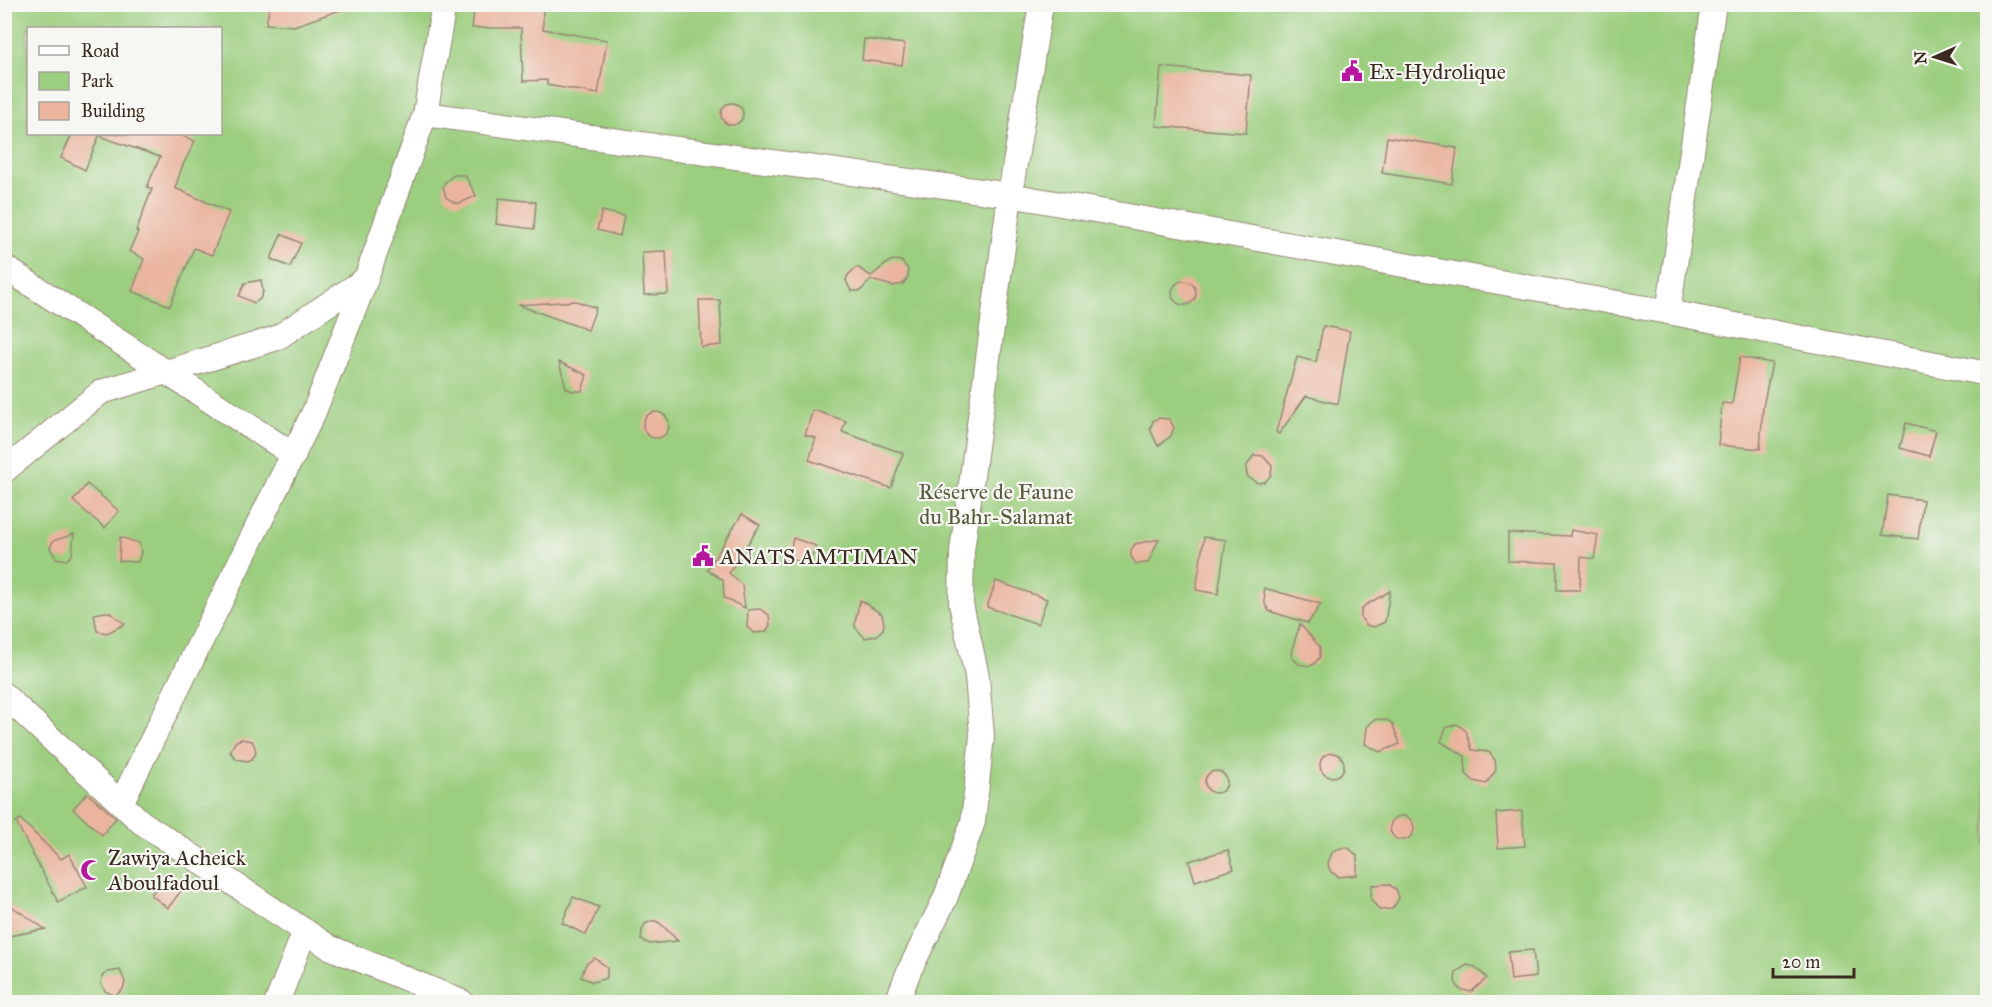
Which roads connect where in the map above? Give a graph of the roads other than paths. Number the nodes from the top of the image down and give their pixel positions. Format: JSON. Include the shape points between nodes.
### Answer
{"nodes":[{"id":1,"x":444,"y":4,"type":"edge"},
{"id":2,"x":1041,"y":4,"type":"edge"},
{"id":3,"x":1714,"y":4,"type":"edge"},
{"id":4,"x":424,"y":114,"type":"junction"},
{"id":5,"x":1010,"y":195,"type":"junction"},
{"id":6,"x":4,"y":267,"type":"edge"},
{"id":7,"x":366,"y":279,"type":"junction"},
{"id":8,"x":1668,"y":312,"type":"junction"},
{"id":9,"x":165,"y":372,"type":"junction"},
{"id":10,"x":1988,"y":374,"type":"edge"},
{"id":11,"x":294,"y":455,"type":"junction"},
{"id":12,"x":4,"y":471,"type":"edge"},
{"id":13,"x":4,"y":695,"type":"edge"},
{"id":14,"x":121,"y":803,"type":"junction"},
{"id":15,"x":305,"y":931,"type":"junction"},
{"id":16,"x":277,"y":1002,"type":"edge"},
{"id":17,"x":462,"y":1002,"type":"edge"},
{"id":18,"x":897,"y":1002,"type":"edge"}],
"edges":[{"from":1,"to":4,"type":"street"},
{"from":2,"to":5,"type":"street"},
{"from":3,"to":8,"type":"street"},
{"from":4,"to":5,"type":"street"},
{"from":4,"to":7,"type":"street"},
{"from":5,"to":8,"type":"street"},
{"from":5,"to":18,"type":"street","via":[[962,551],[961,604],[977,676],[982,736],[973,822],[945,899]]},
{"from":6,"to":9,"type":"street"},
{"from":7,"to":9,"type":"street","via":[[277,338]]},
{"from":7,"to":11,"type":"street"},
{"from":8,"to":10,"type":"street"},
{"from":9,"to":11,"type":"street"},
{"from":9,"to":12,"type":"street","via":[[101,392]]},
{"from":11,"to":14,"type":"street"},
{"from":13,"to":14,"type":"street"},
{"from":14,"to":15,"type":"street","via":[[141,822]]},
{"from":15,"to":16,"type":"street"},
{"from":15,"to":17,"type":"street","via":[[329,947]]}]}
